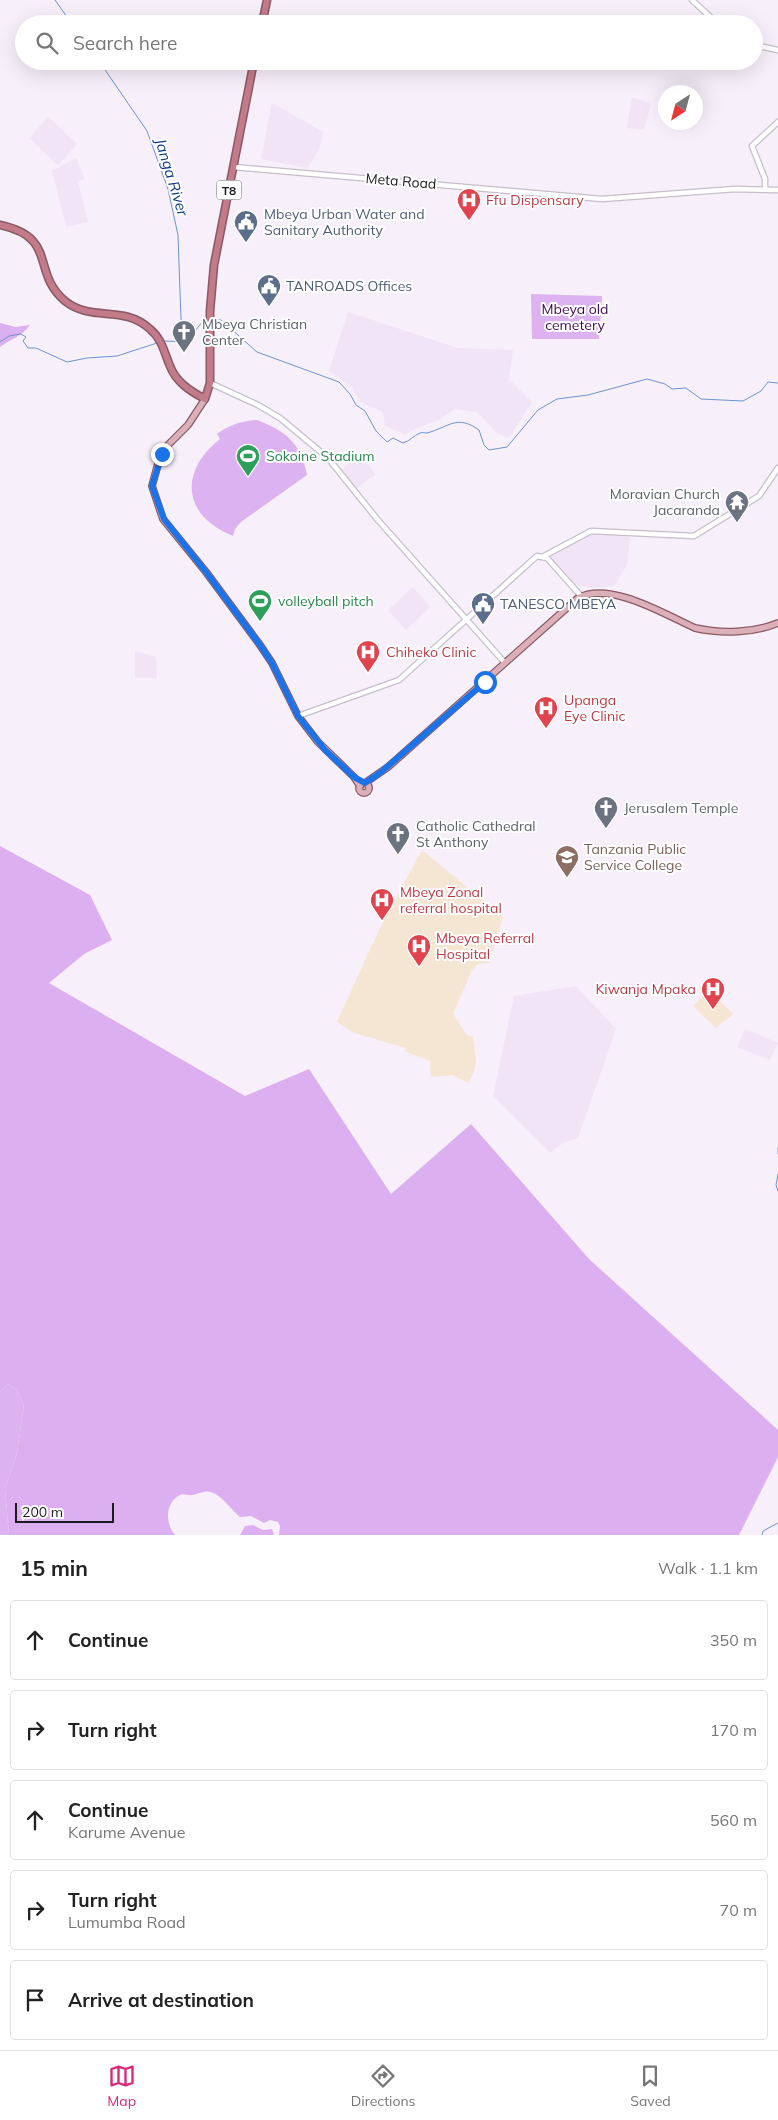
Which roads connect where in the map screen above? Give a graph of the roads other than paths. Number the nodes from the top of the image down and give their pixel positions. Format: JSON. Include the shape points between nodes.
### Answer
{"nodes":[{"id":1,"x":267,"y":0,"type":"edge"},
{"id":2,"x":692,"y":0,"type":"edge"},
{"id":3,"x":264,"y":15,"type":"edge"},
{"id":4,"x":708,"y":15,"type":"edge"},
{"id":5,"x":763,"y":48,"type":"edge"},
{"id":6,"x":778,"y":50,"type":"edge"},
{"id":7,"x":253,"y":70,"type":"edge"},
{"id":8,"x":778,"y":122,"type":"edge"},
{"id":9,"x":234,"y":167,"type":"junction"},
{"id":10,"x":765,"y":188,"type":"junction"},
{"id":11,"x":778,"y":190,"type":"edge"},
{"id":12,"x":0,"y":224,"type":"edge"},
{"id":13,"x":210,"y":383,"type":"junction"},
{"id":14,"x":205,"y":399,"type":"junction"},
{"id":15,"x":778,"y":468,"type":"edge"},
{"id":16,"x":544,"y":556,"type":"junction"},
{"id":17,"x":581,"y":596,"type":"junction"},
{"id":18,"x":465,"y":620,"type":"junction"},
{"id":19,"x":778,"y":623,"type":"edge"},
{"id":20,"x":505,"y":663,"type":"junction"},
{"id":21,"x":298,"y":716,"type":"junction"}],
"edges":[{"from":1,"to":3,"type":"highway"},
{"from":2,"to":4,"type":"street"},
{"from":5,"to":6,"type":"street"},
{"from":7,"to":9,"type":"highway","number":"T8"},
{"from":8,"to":10,"type":"street","via":[[752,146],[765,179]]},
{"from":9,"to":10,"type":"street","name":"Meta Road","via":[[602,199]]},
{"from":9,"to":13,"type":"highway","number":"T8","via":[[214,265]]},
{"from":10,"to":11,"type":"street","name":"Meta Road"},
{"from":12,"to":14,"type":"highway","via":[[16,228],[33,239],[42,255],[49,280],[66,301],[90,313],[112,313],[138,319],[160,340],[175,376]]},
{"from":13,"to":14,"type":"highway","number":"T8"},
{"from":13,"to":18,"type":"street","via":[[280,418],[328,458]]},
{"from":14,"to":21,"type":"main road","via":[[188,426],[167,446],[152,486],[164,519],[264,651]]},
{"from":15,"to":16,"type":"street","via":[[759,496],[694,536],[596,530]]},
{"from":16,"to":17,"type":"street"},
{"from":16,"to":18,"type":"street","via":[[533,559]]},
{"from":17,"to":19,"type":"main road","via":[[605,592],[708,631],[749,630]]},
{"from":17,"to":20,"type":"main road"},
{"from":18,"to":20,"type":"street"},
{"from":18,"to":21,"type":"street","via":[[399,680]]},
{"from":20,"to":21,"type":"main road","via":[[364,785],[325,750]]}]}
